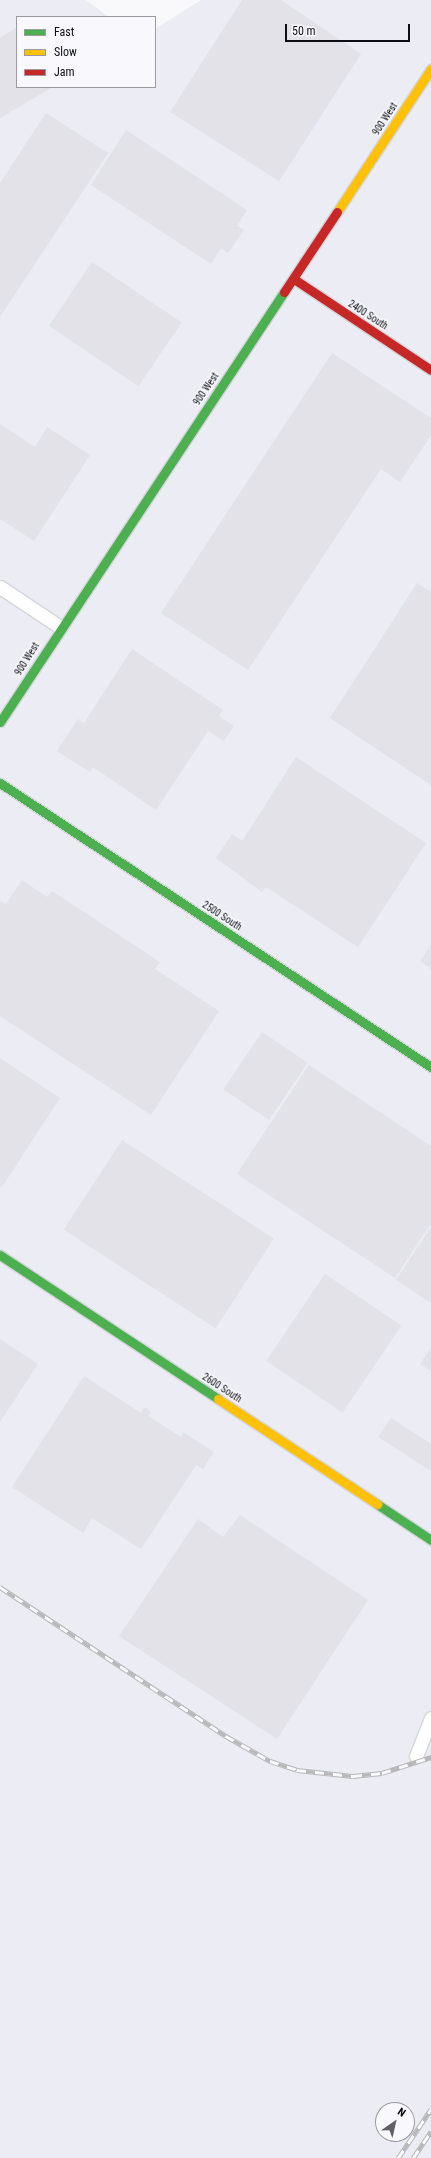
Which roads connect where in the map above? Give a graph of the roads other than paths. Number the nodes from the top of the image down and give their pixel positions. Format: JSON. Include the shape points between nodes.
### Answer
{"nodes":[{"id":1,"x":431,"y":69,"type":"edge"},
{"id":2,"x":294,"y":279,"type":"junction"},
{"id":3,"x":431,"y":370,"type":"edge"},
{"id":4,"x":0,"y":586,"type":"edge"},
{"id":5,"x":60,"y":627,"type":"junction"},
{"id":6,"x":0,"y":722,"type":"edge"},
{"id":7,"x":0,"y":783,"type":"edge"},
{"id":8,"x":431,"y":1067,"type":"edge"},
{"id":9,"x":0,"y":1255,"type":"edge"},
{"id":10,"x":431,"y":1540,"type":"edge"},
{"id":11,"x":431,"y":1718,"type":"edge"},
{"id":12,"x":416,"y":1756,"type":"dead end"}],
"edges":[{"from":1,"to":2,"type":"street","name":"900 West"},
{"from":2,"to":3,"type":"street","name":"2400 South"},
{"from":2,"to":5,"type":"street","name":"900 West"},
{"from":4,"to":5,"type":"street"},
{"from":5,"to":6,"type":"street","name":"900 West"},
{"from":7,"to":8,"type":"street","name":"2500 South"},
{"from":9,"to":10,"type":"street","name":"2600 South"},
{"from":11,"to":12,"type":"street"}]}
